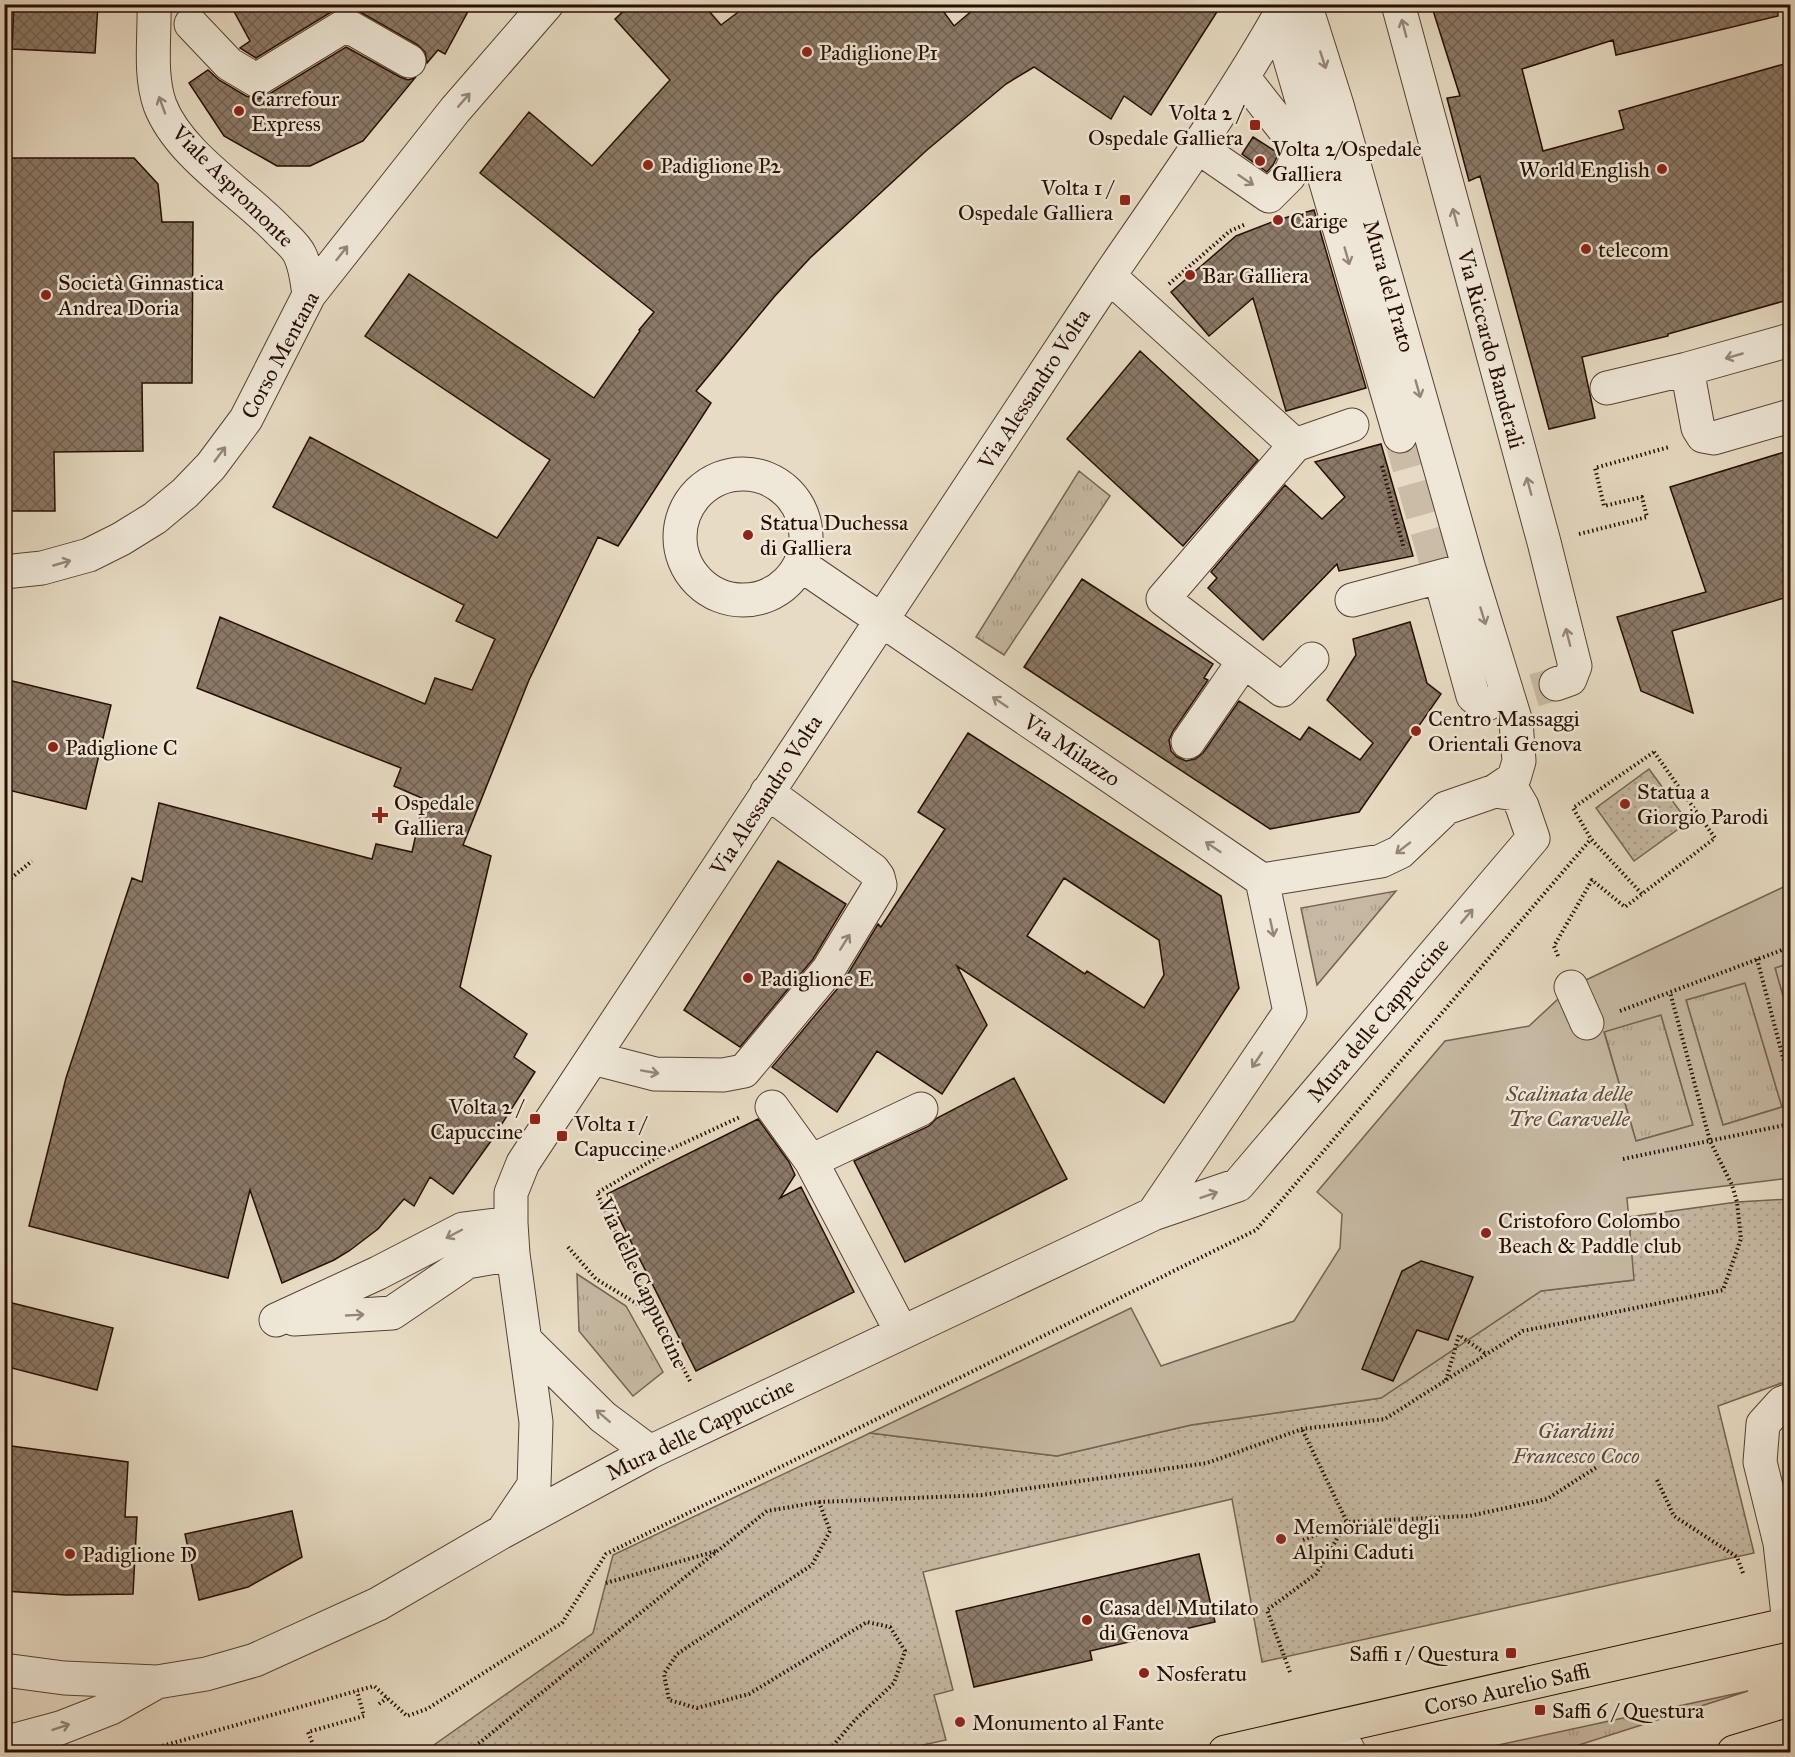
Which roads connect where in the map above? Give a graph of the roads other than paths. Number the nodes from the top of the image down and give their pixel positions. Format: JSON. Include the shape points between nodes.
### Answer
{"nodes":[{"id":1,"x":547,"y":4,"type":"edge"},
{"id":2,"x":1398,"y":4,"type":"edge"},
{"id":3,"x":1290,"y":9,"type":"edge"},
{"id":4,"x":196,"y":14,"type":"edge"},
{"id":5,"x":155,"y":19,"type":"edge"},
{"id":6,"x":409,"y":61,"type":"dead end"},
{"id":7,"x":1244,"y":77,"type":"junction"},
{"id":8,"x":1198,"y":147,"type":"junction"},
{"id":9,"x":1109,"y":276,"type":"junction"},
{"id":10,"x":309,"y":295,"type":"junction"},
{"id":11,"x":1791,"y":340,"type":"edge"},
{"id":12,"x":1687,"y":369,"type":"junction"},
{"id":13,"x":1607,"y":388,"type":"dead end"},
{"id":14,"x":1791,"y":416,"type":"edge"},
{"id":15,"x":1352,"y":425,"type":"dead end"},
{"id":16,"x":1294,"y":445,"type":"junction"},
{"id":17,"x":1389,"y":446,"type":"tunnel mouth"},
{"id":18,"x":801,"y":565,"type":"dead end"},
{"id":19,"x":4,"y":572,"type":"edge"},
{"id":20,"x":1455,"y":576,"type":"junction"},
{"id":21,"x":1352,"y":600,"type":"dead end"},
{"id":22,"x":881,"y":621,"type":"junction"},
{"id":23,"x":1312,"y":659,"type":"dead end"},
{"id":24,"x":1244,"y":661,"type":"junction"},
{"id":25,"x":1556,"y":684,"type":"tunnel mouth"},
{"id":26,"x":1487,"y":705,"type":"dead end"},
{"id":27,"x":1188,"y":742,"type":"dead end"},
{"id":28,"x":1495,"y":791,"type":"junction"},
{"id":29,"x":767,"y":792,"type":"junction"},
{"id":30,"x":1262,"y":880,"type":"junction"},
{"id":31,"x":1571,"y":987,"type":"road end"},
{"id":32,"x":1587,"y":1023,"type":"road end"},
{"id":33,"x":594,"y":1058,"type":"junction"},
{"id":34,"x":771,"y":1107,"type":"road end"},
{"id":35,"x":921,"y":1108,"type":"dead end"},
{"id":36,"x":811,"y":1161,"type":"junction"},
{"id":37,"x":1153,"y":1214,"type":"junction"},
{"id":38,"x":512,"y":1238,"type":"junction"},
{"id":39,"x":901,"y":1331,"type":"junction"},
{"id":40,"x":525,"y":1340,"type":"junction"},
{"id":41,"x":1791,"y":1400,"type":"edge"},
{"id":42,"x":536,"y":1422,"type":"joint"},
{"id":43,"x":650,"y":1452,"type":"junction"},
{"id":44,"x":502,"y":1532,"type":"junction"},
{"id":45,"x":1790,"y":1624,"type":"edge"},
{"id":46,"x":4,"y":1670,"type":"edge"},
{"id":47,"x":157,"y":1682,"type":"junction"},
{"id":48,"x":1324,"y":1731,"type":"junction"},
{"id":49,"x":1791,"y":1735,"type":"edge"},
{"id":50,"x":4,"y":1743,"type":"edge"},
{"id":51,"x":1225,"y":1752,"type":"edge"},
{"id":52,"x":1349,"y":1752,"type":"edge"},
{"id":53,"x":1734,"y":1752,"type":"edge"}],
"edges":[{"from":10,"to":1,"type":"street","name":"Corso Mentana","one_way":true,"via":[[455,110]]},
{"from":25,"to":2,"type":"street","name":"Via Riccardo Banderali","one_way":true,"via":[[1570,678],[1575,666]]},
{"from":3,"to":7,"type":"street","name":"Via Alessandro Volta"},
{"from":3,"to":17,"type":"street","one_way":true},
{"from":3,"to":20,"type":"street","name":"Mura del Prato","one_way":true,"via":[[1337,105]]},
{"from":4,"to":5,"type":"street"},
{"from":4,"to":6,"type":"street","via":[[230,64],[256,80],[346,25]]},
{"from":10,"to":5,"type":"street","name":"Viale Aspromonte","one_way":true,"via":[[299,252],[176,134],[160,105],[154,74]]},
{"from":7,"to":8,"type":"street","name":"Via Alessandro Volta"},
{"from":8,"to":7,"type":"street","one_way":true,"via":[[1269,196],[1289,177],[1297,158],[1291,138]]},
{"from":8,"to":9,"type":"street","name":"Via Alessandro Volta"},
{"from":9,"to":16,"type":"street"},
{"from":9,"to":22,"type":"street","name":"Via Alessandro Volta"},
{"from":19,"to":10,"type":"street","name":"Corso Mentana","one_way":true,"via":[[42,568],[89,555],[155,518],[185,493],[246,419]]},
{"from":11,"to":12,"type":"street","one_way":true},
{"from":12,"to":13,"type":"street"},
{"from":12,"to":14,"type":"street","via":[[1698,428],[1703,436],[1714,438]]},
{"from":15,"to":16,"type":"street"},
{"from":16,"to":24,"type":"street","via":[[1163,599]]},
{"from":18,"to":22,"type":"street","name":"Via Milazzo"},
{"from":20,"to":21,"type":"street"},
{"from":20,"to":26,"type":"street","via":[[1473,696]]},
{"from":20,"to":28,"type":"street","name":"Mura del Prato","one_way":true,"via":[[1516,722],[1519,761],[1514,778]]},
{"from":22,"to":29,"type":"street","name":"Via Alessandro Volta"},
{"from":30,"to":22,"type":"street","name":"Via Milazzo","one_way":true},
{"from":23,"to":24,"type":"street","via":[[1282,690]]},
{"from":24,"to":27,"type":"street"},
{"from":28,"to":30,"type":"street","name":"Mura del Prato","one_way":true,"via":[[1446,808],[1400,852],[1381,861]]},
{"from":37,"to":28,"type":"street","name":"Mura delle Cappuccine","one_way":true,"via":[[1238,1185],[1533,838],[1515,794]]},
{"from":29,"to":33,"type":"street","name":"Via Alessandro Volta"},
{"from":33,"to":29,"type":"street","one_way":true,"via":[[655,1074],[723,1075],[744,1071],[828,970],[880,885],[878,877]]},
{"from":30,"to":37,"type":"street","one_way":true,"via":[[1290,1012]]},
{"from":31,"to":32,"type":"street"},
{"from":33,"to":38,"type":"street","name":"Via Alessandro Volta","via":[[523,1163],[511,1193]]},
{"from":34,"to":36,"type":"street"},
{"from":35,"to":36,"type":"street"},
{"from":36,"to":39,"type":"street"},
{"from":37,"to":39,"type":"street","name":"Mura delle Cappuccine"},
{"from":38,"to":38,"type":"street","one_way":true,"via":[[463,1229],[378,1274],[276,1320],[392,1313],[467,1262]]},
{"from":38,"to":40,"type":"street","name":"Via Alessandro Volta"},
{"from":39,"to":43,"type":"street","name":"Mura delle Cappuccine"},
{"from":40,"to":42,"type":"street","name":"Via Alessandro Volta"},
{"from":43,"to":40,"type":"street","one_way":true,"via":[[603,1417]]},
{"from":41,"to":45,"type":"street","via":[[1782,1403],[1763,1424],[1760,1462],[1780,1543]]},
{"from":42,"to":44,"type":"street","name":"Mura delle Cappuccine","via":[[534,1485]]},
{"from":43,"to":44,"type":"street","name":"Mura delle Cappuccine"},
{"from":44,"to":47,"type":"street","name":"Mura delle Cappuccine","via":[[378,1604],[255,1660]]},
{"from":45,"to":48,"type":"main road","name":"Corso Aurelio Saffi"},
{"from":46,"to":47,"type":"street","name":"Mura delle Cappuccine","via":[[64,1678]]},
{"from":50,"to":47,"type":"street","name":"Mura delle Cappuccine","one_way":true,"via":[[60,1728],[111,1708]]},
{"from":48,"to":51,"type":"main road","name":"Corso Aurelio Saffi"},
{"from":48,"to":52,"type":"street"},
{"from":49,"to":53,"type":"main road"}]}
